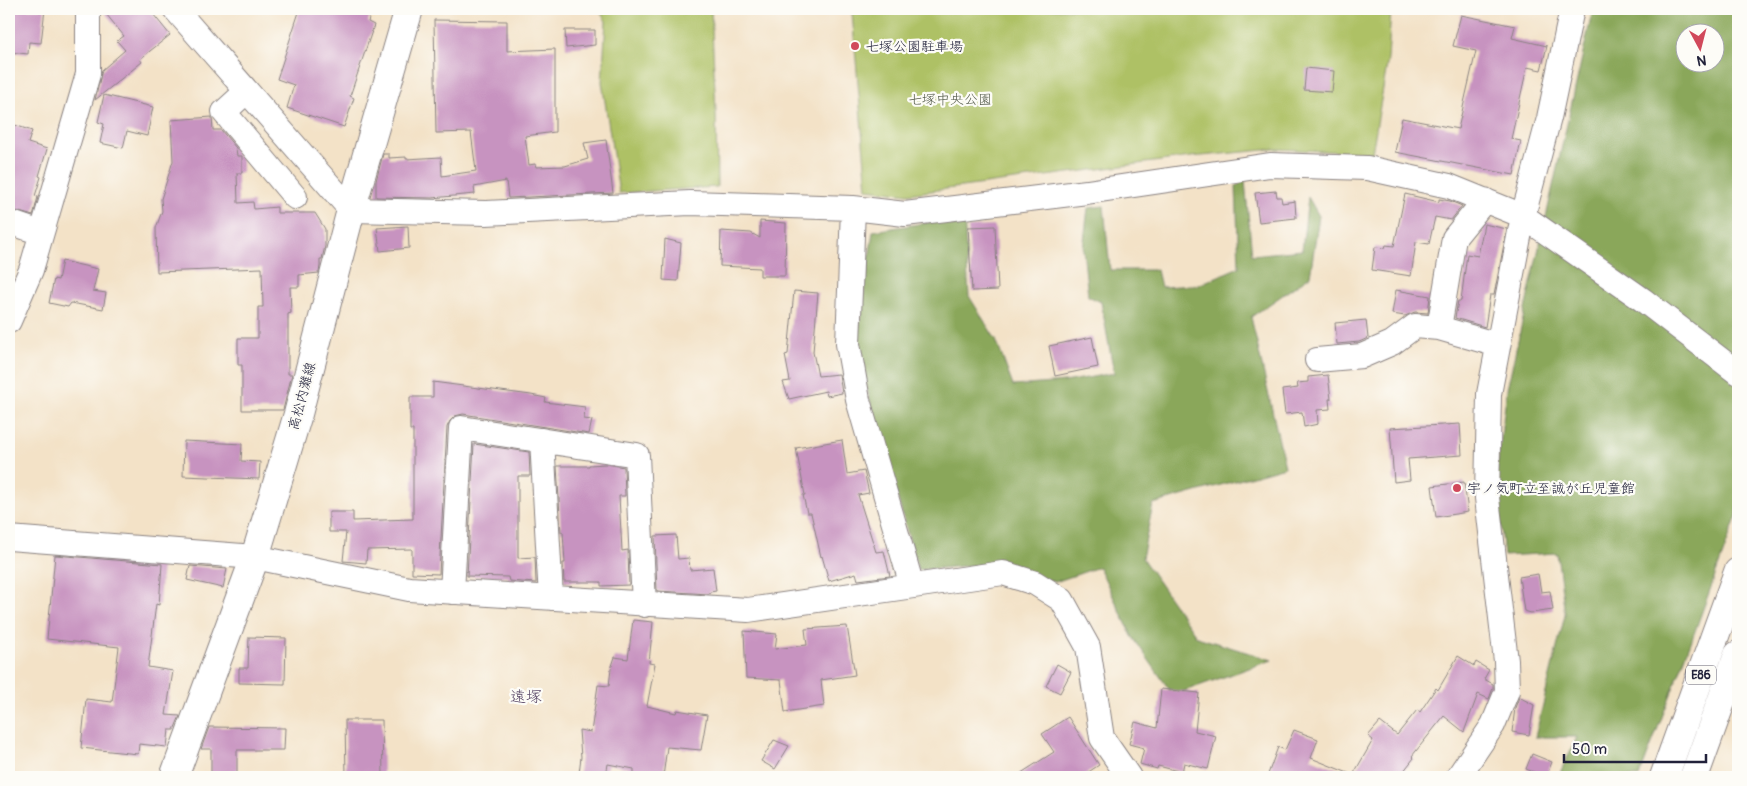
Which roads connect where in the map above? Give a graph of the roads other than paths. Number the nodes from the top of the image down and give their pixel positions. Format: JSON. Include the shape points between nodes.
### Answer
{"nodes":[{"id":1,"x":88,"y":9,"type":"edge"},
{"id":2,"x":175,"y":9,"type":"edge"},
{"id":3,"x":409,"y":9,"type":"edge"},
{"id":4,"x":1572,"y":9,"type":"edge"},
{"id":5,"x":247,"y":91,"type":"junction"},
{"id":6,"x":295,"y":197,"type":"dead end"},
{"id":7,"x":1485,"y":200,"type":"junction"},
{"id":8,"x":853,"y":208,"type":"junction"},
{"id":9,"x":351,"y":210,"type":"junction"},
{"id":10,"x":1523,"y":216,"type":"junction"},
{"id":11,"x":9,"y":222,"type":"edge"},
{"id":12,"x":41,"y":234,"type":"junction"},
{"id":13,"x":9,"y":321,"type":"edge"},
{"id":14,"x":1439,"y":328,"type":"junction"},
{"id":15,"x":1498,"y":345,"type":"junction"},
{"id":16,"x":1318,"y":360,"type":"dead end"},
{"id":17,"x":1738,"y":373,"type":"edge"},
{"id":18,"x":542,"y":440,"type":"junction"},
{"id":19,"x":9,"y":538,"type":"edge"},
{"id":20,"x":255,"y":557,"type":"junction"},
{"id":21,"x":1738,"y":572,"type":"edge"},
{"id":22,"x":912,"y":586,"type":"junction"},
{"id":23,"x":452,"y":592,"type":"junction"},
{"id":24,"x":550,"y":598,"type":"junction"},
{"id":25,"x":644,"y":604,"type":"junction"},
{"id":26,"x":1738,"y":655,"type":"edge"},
{"id":27,"x":174,"y":777,"type":"edge"},
{"id":28,"x":1129,"y":777,"type":"edge"},
{"id":29,"x":1458,"y":777,"type":"edge"},
{"id":30,"x":1664,"y":777,"type":"edge"},
{"id":31,"x":1694,"y":777,"type":"edge"}],
"edges":[{"from":1,"to":12,"type":"street","via":[[88,74]]},
{"from":2,"to":5,"type":"street"},
{"from":3,"to":9,"type":"main road","name":"高松内灘線"},
{"from":4,"to":10,"type":"street","via":[[1549,118]]},
{"from":5,"to":6,"type":"street","via":[[224,112]]},
{"from":5,"to":9,"type":"street"},
{"from":7,"to":8,"type":"street","via":[[1449,186],[1367,168],[1270,165],[905,214]]},
{"from":7,"to":10,"type":"street"},
{"from":7,"to":14,"type":"street","via":[[1454,238]]},
{"from":8,"to":9,"type":"street","via":[[690,203],[486,213]]},
{"from":8,"to":22,"type":"street","via":[[848,344],[858,400]]},
{"from":9,"to":20,"type":"main road","name":"高松内灘線","via":[[298,414]]},
{"from":10,"to":15,"type":"street"},
{"from":10,"to":17,"type":"street","via":[[1643,300]]},
{"from":11,"to":12,"type":"street"},
{"from":12,"to":13,"type":"street"},
{"from":14,"to":15,"type":"street"},
{"from":14,"to":16,"type":"street","via":[[1416,326],[1392,343],[1362,356]]},
{"from":15,"to":29,"type":"street","via":[[1489,394],[1487,498],[1507,692],[1493,725]]},
{"from":18,"to":23,"type":"street","via":[[461,428]]},
{"from":18,"to":24,"type":"street"},
{"from":18,"to":25,"type":"street","via":[[637,455]]},
{"from":19,"to":20,"type":"street"},
{"from":20,"to":23,"type":"street","via":[[409,589]]},
{"from":20,"to":27,"type":"main road","name":"高松内灘線"},
{"from":21,"to":30,"type":"main road","number":"E86"},
{"from":22,"to":25,"type":"street","via":[[748,610]]},
{"from":22,"to":28,"type":"street","via":[[1003,573],[1036,583],[1062,600],[1088,647],[1102,738]]},
{"from":23,"to":24,"type":"street"},
{"from":24,"to":25,"type":"street"},
{"from":26,"to":31,"type":"main road","number":"E86"}]}
